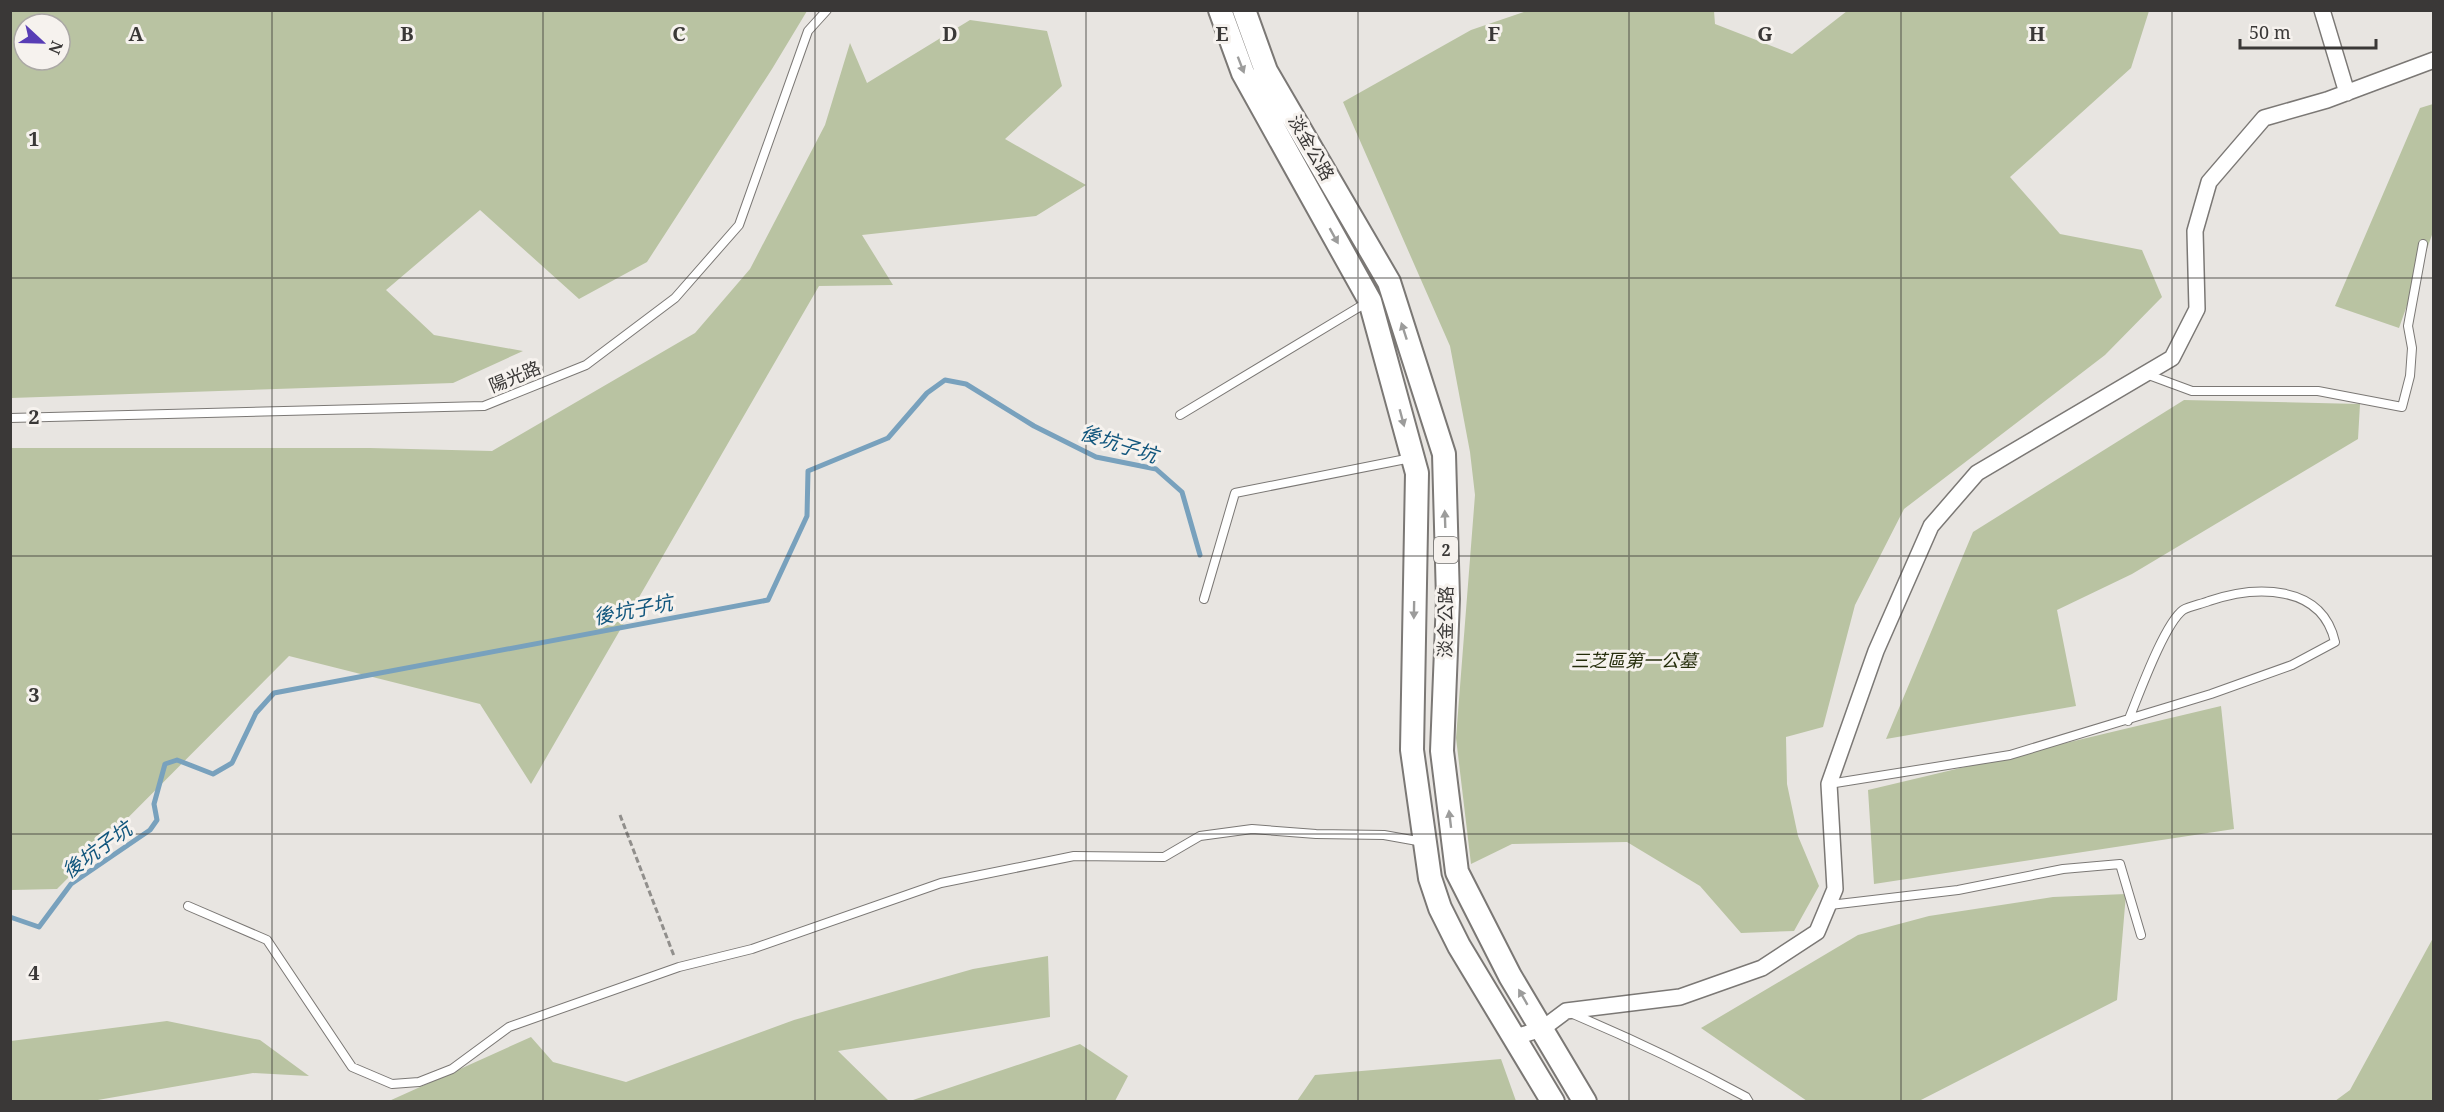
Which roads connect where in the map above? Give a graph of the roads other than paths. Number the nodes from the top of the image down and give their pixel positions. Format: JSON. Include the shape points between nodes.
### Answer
{"nodes":[{"id":1,"x":827,"y":10,"type":"edge"},
{"id":2,"x":1220,"y":10,"type":"edge"},
{"id":3,"x":1244,"y":10,"type":"edge"},
{"id":4,"x":2322,"y":10,"type":"edge"},
{"id":5,"x":2433,"y":60,"type":"edge"},
{"id":6,"x":2347,"y":93,"type":"junction"},
{"id":7,"x":2423,"y":244,"type":"dead end"},
{"id":8,"x":1370,"y":301,"type":"junction"},
{"id":9,"x":2145,"y":374,"type":"junction"},
{"id":10,"x":1180,"y":415,"type":"dead end"},
{"id":11,"x":10,"y":418,"type":"edge"},
{"id":12,"x":1413,"y":457,"type":"junction"},
{"id":13,"x":1415,"y":551,"type":"junction"},
{"id":14,"x":1446,"y":552,"type":"junction"},
{"id":15,"x":1204,"y":598,"type":"dead end"},
{"id":16,"x":2128,"y":721,"type":"junction"},
{"id":17,"x":1829,"y":784,"type":"junction"},
{"id":18,"x":1425,"y":842,"type":"junction"},
{"id":19,"x":1830,"y":905,"type":"junction"},
{"id":20,"x":188,"y":906,"type":"dead end"},
{"id":21,"x":2141,"y":935,"type":"dead end"},
{"id":22,"x":1566,"y":1011,"type":"junction"},
{"id":23,"x":1542,"y":1029,"type":"junction"},
{"id":24,"x":1515,"y":1037,"type":"junction"},
{"id":25,"x":1553,"y":1101,"type":"edge"},
{"id":26,"x":1585,"y":1101,"type":"edge"},
{"id":27,"x":1749,"y":1101,"type":"edge"}],
"edges":[{"from":1,"to":11,"type":"lane","name":"陽光路","via":[[808,31],[739,225],[675,298],[586,365],[484,406]]},
{"from":2,"to":8,"type":"main road","name":"淡金公路","number":"2","one_way":true,"via":[[1243,73]]},
{"from":14,"to":3,"type":"main road","name":"淡金公路","number":"2","one_way":true,"via":[[1444,454],[1389,282],[1266,71]]},
{"from":4,"to":6,"type":"street"},
{"from":5,"to":6,"type":"street"},
{"from":6,"to":9,"type":"street","via":[[2264,118],[2209,182],[2196,231],[2198,309],[2172,358]]},
{"from":7,"to":9,"type":"lane","via":[[2408,326],[2412,348],[2410,376],[2402,407],[2318,391],[2192,391]]},
{"from":8,"to":10,"type":"lane"},
{"from":8,"to":12,"type":"main road","name":"淡金公路","number":"2","one_way":true},
{"from":9,"to":17,"type":"street","via":[[1977,473],[1931,526],[1876,651]]},
{"from":12,"to":13,"type":"main road","name":"淡金公路","number":"2","via":[[1417,472]]},
{"from":12,"to":15,"type":"lane","via":[[1235,493]]},
{"from":13,"to":14,"type":"main road"},
{"from":13,"to":18,"type":"main road","name":"淡金公路","number":"2","one_way":true,"via":[[1412,750]]},
{"from":23,"to":14,"type":"main road","name":"淡金公路","number":"2","one_way":true,"via":[[1457,872],[1442,752]]},
{"from":16,"to":16,"type":"lane","via":[[2292,665],[2335,642],[2332,628],[2314,605],[2281,591],[2225,596],[2183,610],[2166,635]]},
{"from":16,"to":17,"type":"lane","via":[[2010,755]]},
{"from":17,"to":19,"type":"street","via":[[1835,889]]},
{"from":18,"to":20,"type":"lane","via":[[1384,835],[1252,829],[1200,836],[1164,857],[1074,856],[941,883],[752,949],[679,967],[509,1027],[452,1069],[418,1082],[392,1084],[352,1067],[267,940]]},
{"from":18,"to":24,"type":"main road","name":"淡金公路","number":"2","via":[[1430,878],[1440,908]]},
{"from":19,"to":21,"type":"lane","via":[[1958,890],[2063,869],[2120,864]]},
{"from":19,"to":22,"type":"street","via":[[1817,932],[1762,968],[1680,997]]},
{"from":22,"to":23,"type":"street"},
{"from":22,"to":27,"type":"lane","via":[[1638,1041]]},
{"from":23,"to":24,"type":"street"},
{"from":23,"to":26,"type":"main road","name":"淡金公路","number":"2"},
{"from":24,"to":25,"type":"main road","name":"淡金公路","number":"2"}]}
